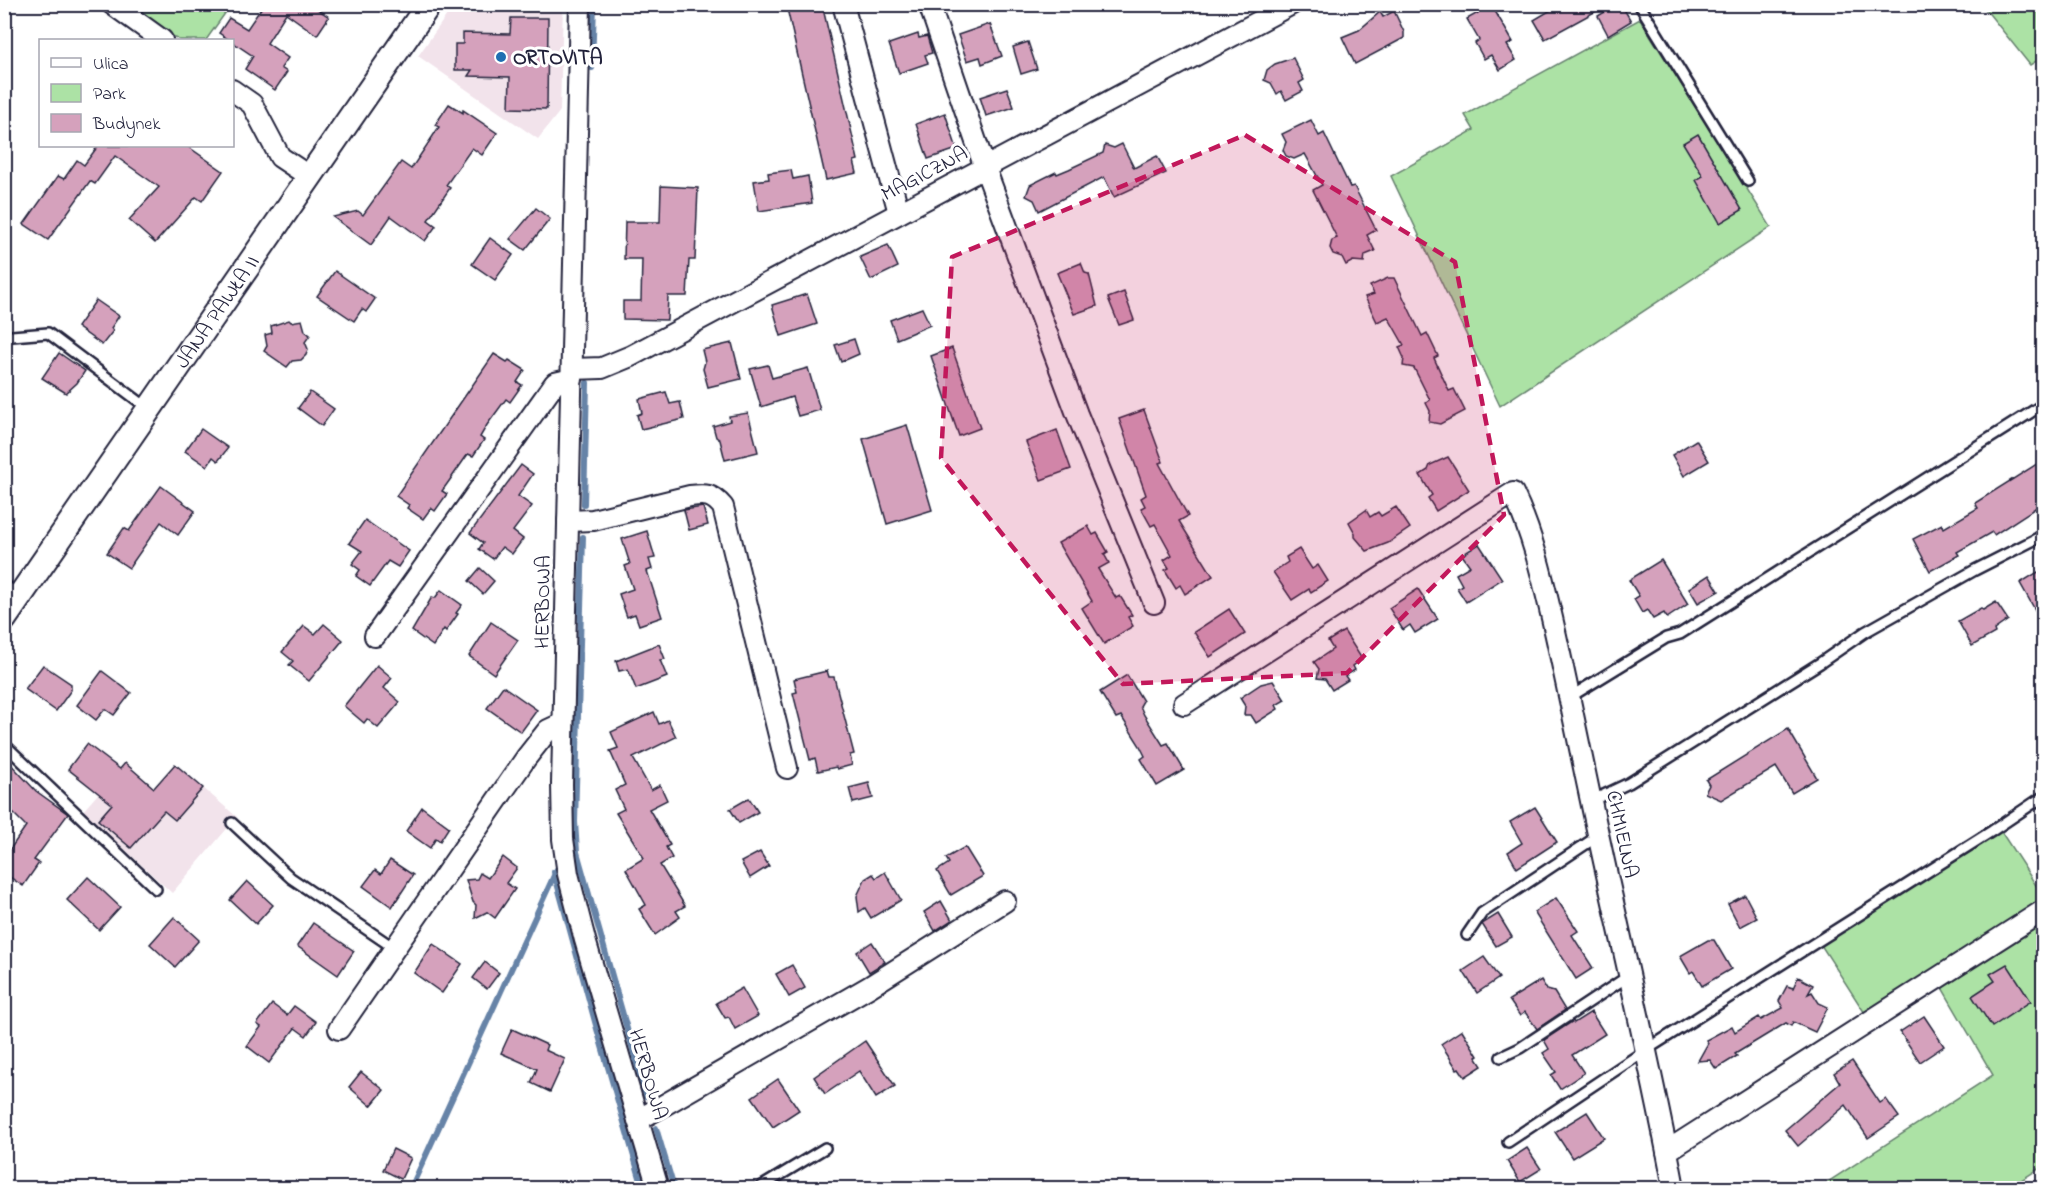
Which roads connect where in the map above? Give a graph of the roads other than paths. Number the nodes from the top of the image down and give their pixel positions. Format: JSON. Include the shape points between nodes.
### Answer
{"nodes":[{"id":1,"x":112,"y":4,"type":"edge"},
{"id":2,"x":429,"y":4,"type":"edge"},
{"id":3,"x":580,"y":4,"type":"edge"},
{"id":4,"x":843,"y":4,"type":"edge"},
{"id":5,"x":929,"y":4,"type":"edge"},
{"id":6,"x":1292,"y":4,"type":"edge"},
{"id":7,"x":1639,"y":4,"type":"edge"},
{"id":8,"x":161,"y":39,"type":"edge"},
{"id":9,"x":234,"y":91,"type":"edge"},
{"id":10,"x":985,"y":168,"type":"junction"},
{"id":11,"x":310,"y":177,"type":"junction"},
{"id":12,"x":1748,"y":181,"type":"dead end"},
{"id":13,"x":899,"y":213,"type":"junction"},
{"id":14,"x":12,"y":336,"type":"dead end"},
{"id":15,"x":572,"y":374,"type":"junction"},
{"id":16,"x":2043,"y":404,"type":"edge"},
{"id":17,"x":148,"y":409,"type":"junction"},
{"id":18,"x":568,"y":522,"type":"junction"},
{"id":19,"x":2043,"y":535,"type":"edge"},
{"id":20,"x":12,"y":590,"type":"edge"},
{"id":21,"x":1154,"y":603,"type":"dead end"},
{"id":22,"x":4,"y":619,"type":"edge"},
{"id":23,"x":375,"y":636,"type":"dead end"},
{"id":24,"x":1570,"y":697,"type":"junction"},
{"id":25,"x":1184,"y":704,"type":"dead end"},
{"id":26,"x":563,"y":723,"type":"junction"},
{"id":27,"x":4,"y":744,"type":"edge"},
{"id":28,"x":787,"y":768,"type":"dead end"},
{"id":29,"x":2043,"y":796,"type":"edge"},
{"id":30,"x":1591,"y":801,"type":"junction"},
{"id":31,"x":232,"y":823,"type":"dead end"},
{"id":32,"x":1599,"y":836,"type":"junction"},
{"id":33,"x":156,"y":889,"type":"dead end"},
{"id":34,"x":1005,"y":901,"type":"dead end"},
{"id":35,"x":2043,"y":910,"type":"edge"},
{"id":36,"x":1467,"y":934,"type":"dead end"},
{"id":37,"x":394,"y":948,"type":"junction"},
{"id":38,"x":1630,"y":975,"type":"junction"},
{"id":39,"x":339,"y":1029,"type":"dead end"},
{"id":40,"x":1646,"y":1050,"type":"junction"},
{"id":41,"x":1501,"y":1057,"type":"dead end"},
{"id":42,"x":638,"y":1120,"type":"junction"},
{"id":43,"x":1508,"y":1142,"type":"dead end"},
{"id":44,"x":825,"y":1148,"type":"dead end"},
{"id":45,"x":1667,"y":1151,"type":"junction"},
{"id":46,"x":658,"y":1188,"type":"edge"},
{"id":47,"x":759,"y":1188,"type":"edge"},
{"id":48,"x":1674,"y":1188,"type":"edge"}],
"edges":[{"from":1,"to":8,"type":"street"},
{"from":2,"to":11,"type":"street","name":"JANA PAWŁA II"},
{"from":3,"to":15,"type":"street","name":"HERBOWA"},
{"from":4,"to":13,"type":"street"},
{"from":5,"to":10,"type":"street"},
{"from":6,"to":10,"type":"street","name":"MAGICZNA"},
{"from":7,"to":12,"type":"lane"},
{"from":9,"to":11,"type":"street","via":[[252,104],[279,158]]},
{"from":10,"to":13,"type":"street","name":"MAGICZNA"},
{"from":10,"to":21,"type":"street","via":[[1077,414]]},
{"from":11,"to":17,"type":"street","name":"JANA PAWŁA II"},
{"from":13,"to":15,"type":"street","name":"MAGICZNA","via":[[631,356],[602,368]]},
{"from":14,"to":17,"type":"lane","via":[[48,333]]},
{"from":15,"to":18,"type":"street","name":"HERBOWA"},
{"from":15,"to":23,"type":"street","via":[[555,383]]},
{"from":16,"to":24,"type":"lane","via":[[1680,634],[1666,638]]},
{"from":17,"to":20,"type":"street","name":"JANA PAWŁA II"},
{"from":18,"to":26,"type":"street","name":"HERBOWA"},
{"from":18,"to":28,"type":"street","via":[[593,520],[690,496],[716,498],[723,507]]},
{"from":19,"to":30,"type":"lane","via":[[1865,632],[1629,783]]},
{"from":20,"to":22,"type":"street","name":"JANA PAWŁA II"},
{"from":24,"to":25,"type":"street","name":"CHMIELNA","via":[[1537,558],[1526,519],[1513,493]]},
{"from":24,"to":30,"type":"street","name":"CHMIELNA"},
{"from":26,"to":37,"type":"street","via":[[548,730],[533,749]]},
{"from":26,"to":42,"type":"street","name":"HERBOWA","via":[[563,839],[568,874]]},
{"from":27,"to":33,"type":"lane"},
{"from":29,"to":40,"type":"lane"},
{"from":30,"to":32,"type":"street","name":"CHMIELNA"},
{"from":31,"to":37,"type":"lane","via":[[291,878]]},
{"from":32,"to":36,"type":"lane","via":[[1482,913]]},
{"from":32,"to":38,"type":"street","name":"CHMIELNA"},
{"from":34,"to":42,"type":"street","via":[[869,987]]},
{"from":35,"to":45,"type":"street"},
{"from":37,"to":39,"type":"street"},
{"from":38,"to":40,"type":"street","name":"CHMIELNA"},
{"from":38,"to":41,"type":"lane"},
{"from":40,"to":43,"type":"lane"},
{"from":40,"to":45,"type":"street","name":"CHMIELNA"},
{"from":42,"to":46,"type":"street","name":"HERBOWA"},
{"from":44,"to":47,"type":"lane"},
{"from":45,"to":48,"type":"street","name":"CHMIELNA"}]}
